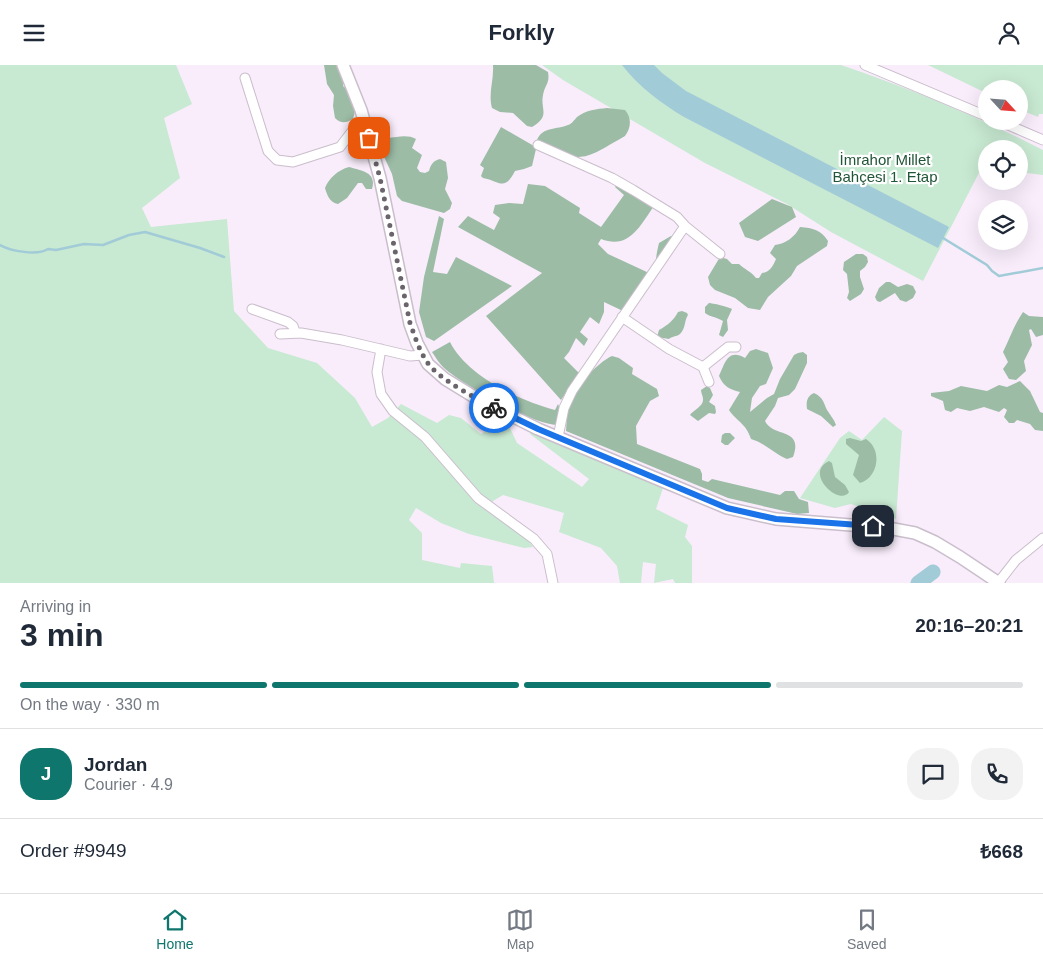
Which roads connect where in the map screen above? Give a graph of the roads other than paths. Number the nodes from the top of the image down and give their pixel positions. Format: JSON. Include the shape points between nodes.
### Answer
{"nodes":[{"id":1,"x":342,"y":65,"type":"edge"},
{"id":2,"x":865,"y":65,"type":"edge"},
{"id":3,"x":245,"y":78,"type":"dead end"},
{"id":4,"x":978,"y":113,"type":"edge"},
{"id":5,"x":365,"y":125,"type":"junction"},
{"id":6,"x":1020,"y":130,"type":"edge"},
{"id":7,"x":1043,"y":140,"type":"edge"},
{"id":8,"x":538,"y":145,"type":"dead end"},
{"id":9,"x":685,"y":226,"type":"junction"},
{"id":10,"x":720,"y":254,"type":"dead end"},
{"id":11,"x":252,"y":309,"type":"dead end"},
{"id":12,"x":622,"y":317,"type":"junction"},
{"id":13,"x":295,"y":332,"type":"junction"},
{"id":14,"x":280,"y":334,"type":"dead end"},
{"id":15,"x":736,"y":347,"type":"dead end"},
{"id":16,"x":381,"y":349,"type":"junction"},
{"id":17,"x":423,"y":355,"type":"junction"},
{"id":18,"x":704,"y":367,"type":"junction"},
{"id":19,"x":709,"y":382,"type":"dead end"},
{"id":20,"x":558,"y":437,"type":"junction"},
{"id":21,"x":1043,"y":538,"type":"edge"},
{"id":22,"x":553,"y":583,"type":"edge"},
{"id":23,"x":998,"y":583,"type":"edge"}],
"edges":[{"from":1,"to":5,"type":"street"},
{"from":2,"to":4,"type":"street"},
{"from":3,"to":5,"type":"street","via":[[268,151],[277,160],[293,162],[326,153],[340,147],[353,130]]},
{"from":5,"to":17,"type":"street","via":[[380,178],[410,323]]},
{"from":6,"to":7,"type":"street"},
{"from":8,"to":9,"type":"street","via":[[612,178],[670,212]]},
{"from":9,"to":10,"type":"street"},
{"from":9,"to":12,"type":"street"},
{"from":11,"to":13,"type":"street","via":[[288,322]]},
{"from":12,"to":18,"type":"street","via":[[669,349]]},
{"from":12,"to":20,"type":"street","via":[[567,399]]},
{"from":13,"to":14,"type":"street"},
{"from":13,"to":16,"type":"street"},
{"from":15,"to":18,"type":"street","via":[[728,347]]},
{"from":16,"to":17,"type":"street","via":[[410,356]]},
{"from":16,"to":22,"type":"street","via":[[377,372],[381,394],[393,411],[426,437],[478,498],[534,539],[547,554]]},
{"from":17,"to":20,"type":"street","via":[[445,379],[476,398]]},
{"from":18,"to":19,"type":"street"},
{"from":20,"to":23,"type":"street","via":[[735,510],[776,519],[915,533],[935,541]]},
{"from":21,"to":23,"type":"street","via":[[1016,560]]}]}
